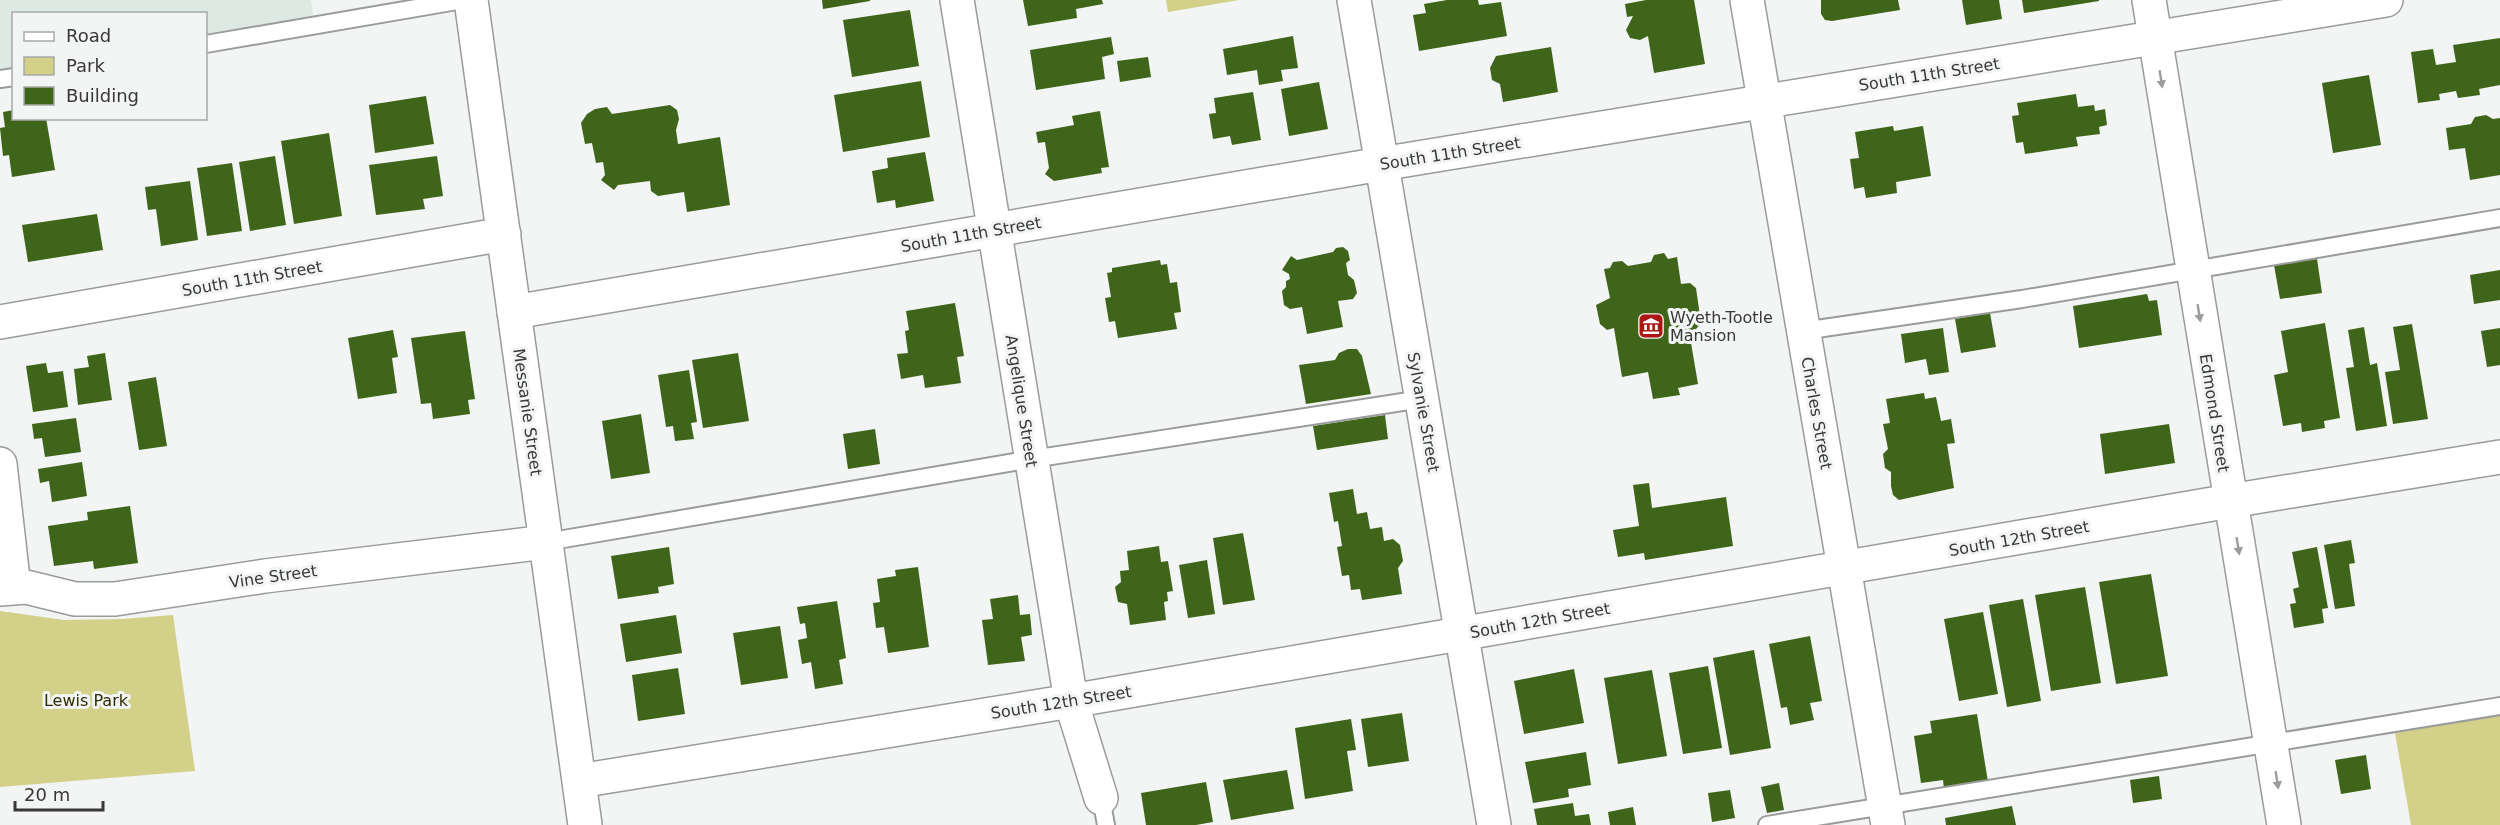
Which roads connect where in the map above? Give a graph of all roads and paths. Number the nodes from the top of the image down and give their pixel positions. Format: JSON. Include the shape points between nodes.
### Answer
{"nodes":[{"id":1,"x":463,"y":0,"type":"edge"},
{"id":2,"x":471,"y":0,"type":"edge"},
{"id":3,"x":957,"y":0,"type":"edge"},
{"id":4,"x":1354,"y":0,"type":"edge"},
{"id":5,"x":1747,"y":0,"type":"edge"},
{"id":6,"x":2149,"y":0,"type":"edge"},
{"id":7,"x":2386,"y":0,"type":"edge"},
{"id":8,"x":2155,"y":38,"type":"junction"},
{"id":9,"x":207,"y":44,"type":"edge"},
{"id":10,"x":1763,"y":101,"type":"junction"},
{"id":11,"x":1382,"y":164,"type":"junction"},
{"id":12,"x":2500,"y":218,"type":"edge"},
{"id":13,"x":994,"y":230,"type":"junction"},
{"id":14,"x":504,"y":234,"type":"junction"},
{"id":15,"x":2192,"y":270,"type":"junction"},
{"id":16,"x":514,"y":312,"type":"junction"},
{"id":17,"x":0,"y":322,"type":"edge"},
{"id":18,"x":1803,"y":331,"type":"junction"},
{"id":19,"x":1422,"y":399,"type":"junction"},
{"id":20,"x":2500,"y":457,"type":"edge"},
{"id":21,"x":1032,"y":459,"type":"junction"},
{"id":22,"x":0,"y":464,"type":"edge"},
{"id":23,"x":2230,"y":501,"type":"junction"},
{"id":24,"x":546,"y":542,"type":"junction"},
{"id":25,"x":1844,"y":568,"type":"junction"},
{"id":26,"x":7,"y":589,"type":"edge"},
{"id":27,"x":1461,"y":634,"type":"junction"},
{"id":28,"x":1071,"y":701,"type":"junction"},
{"id":29,"x":2500,"y":706,"type":"edge"},
{"id":30,"x":2271,"y":745,"type":"junction"},
{"id":31,"x":579,"y":781,"type":"junction"},
{"id":32,"x":1103,"y":811,"type":"edge"},
{"id":33,"x":1886,"y":815,"type":"edge"},
{"id":34,"x":585,"y":825,"type":"edge"},
{"id":35,"x":1494,"y":825,"type":"edge"},
{"id":36,"x":1767,"y":825,"type":"edge"},
{"id":37,"x":2284,"y":825,"type":"edge"}],
"edges":[{"from":1,"to":9,"type":"lane"},
{"from":2,"to":14,"type":"street","name":"Messanie Street"},
{"from":3,"to":13,"type":"street","name":"Angelique Street"},
{"from":4,"to":11,"type":"street","name":"Sylvanie Street"},
{"from":5,"to":10,"type":"street","name":"Charles Street"},
{"from":6,"to":8,"type":"street","name":"Edmond Street"},
{"from":7,"to":8,"type":"street","name":"South 11th Street"},
{"from":8,"to":10,"type":"street","name":"South 11th Street"},
{"from":8,"to":15,"type":"street","name":"Edmond Street","one_way":true},
{"from":10,"to":11,"type":"street","name":"South 11th Street"},
{"from":10,"to":18,"type":"street","name":"Charles Street"},
{"from":11,"to":13,"type":"street","name":"South 11th Street"},
{"from":11,"to":19,"type":"street","name":"Sylvanie Street"},
{"from":12,"to":15,"type":"lane"},
{"from":13,"to":16,"type":"street","name":"South 11th Street"},
{"from":13,"to":21,"type":"street","name":"Angelique Street"},
{"from":14,"to":16,"type":"street","name":"Messanie Street"},
{"from":14,"to":17,"type":"street","name":"South 11th Street"},
{"from":15,"to":18,"type":"lane"},
{"from":15,"to":23,"type":"street","name":"Edmond Street","one_way":true},
{"from":16,"to":24,"type":"street","name":"Messanie Street"},
{"from":18,"to":25,"type":"street","name":"Charles Street"},
{"from":19,"to":21,"type":"lane"},
{"from":19,"to":27,"type":"street","name":"Sylvanie Street"},
{"from":20,"to":23,"type":"street","name":"South 12th Street"},
{"from":21,"to":24,"type":"lane"},
{"from":21,"to":28,"type":"street","name":"Angelique Street"},
{"from":22,"to":26,"type":"street"},
{"from":23,"to":25,"type":"street","name":"South 12th Street"},
{"from":23,"to":30,"type":"street","name":"Edmond Street","one_way":true},
{"from":24,"to":26,"type":"street","name":"Vine Street","via":[[265,576],[115,599],[75,599],[26,587]]},
{"from":24,"to":31,"type":"street","name":"Messanie Street"},
{"from":25,"to":27,"type":"street","name":"South 12th Street"},
{"from":25,"to":33,"type":"street","name":"Charles Street"},
{"from":27,"to":28,"type":"street","name":"South 12th Street"},
{"from":27,"to":35,"type":"street","name":"Sylvanie Street"},
{"from":28,"to":31,"type":"street","name":"South 12th Street"},
{"from":28,"to":32,"type":"street","name":"Angelique Street"},
{"from":29,"to":30,"type":"lane"},
{"from":30,"to":33,"type":"lane"},
{"from":30,"to":37,"type":"street","name":"Edmond Street","one_way":true},
{"from":31,"to":34,"type":"street","name":"Messanie Street"},
{"from":33,"to":36,"type":"lane"}]}
